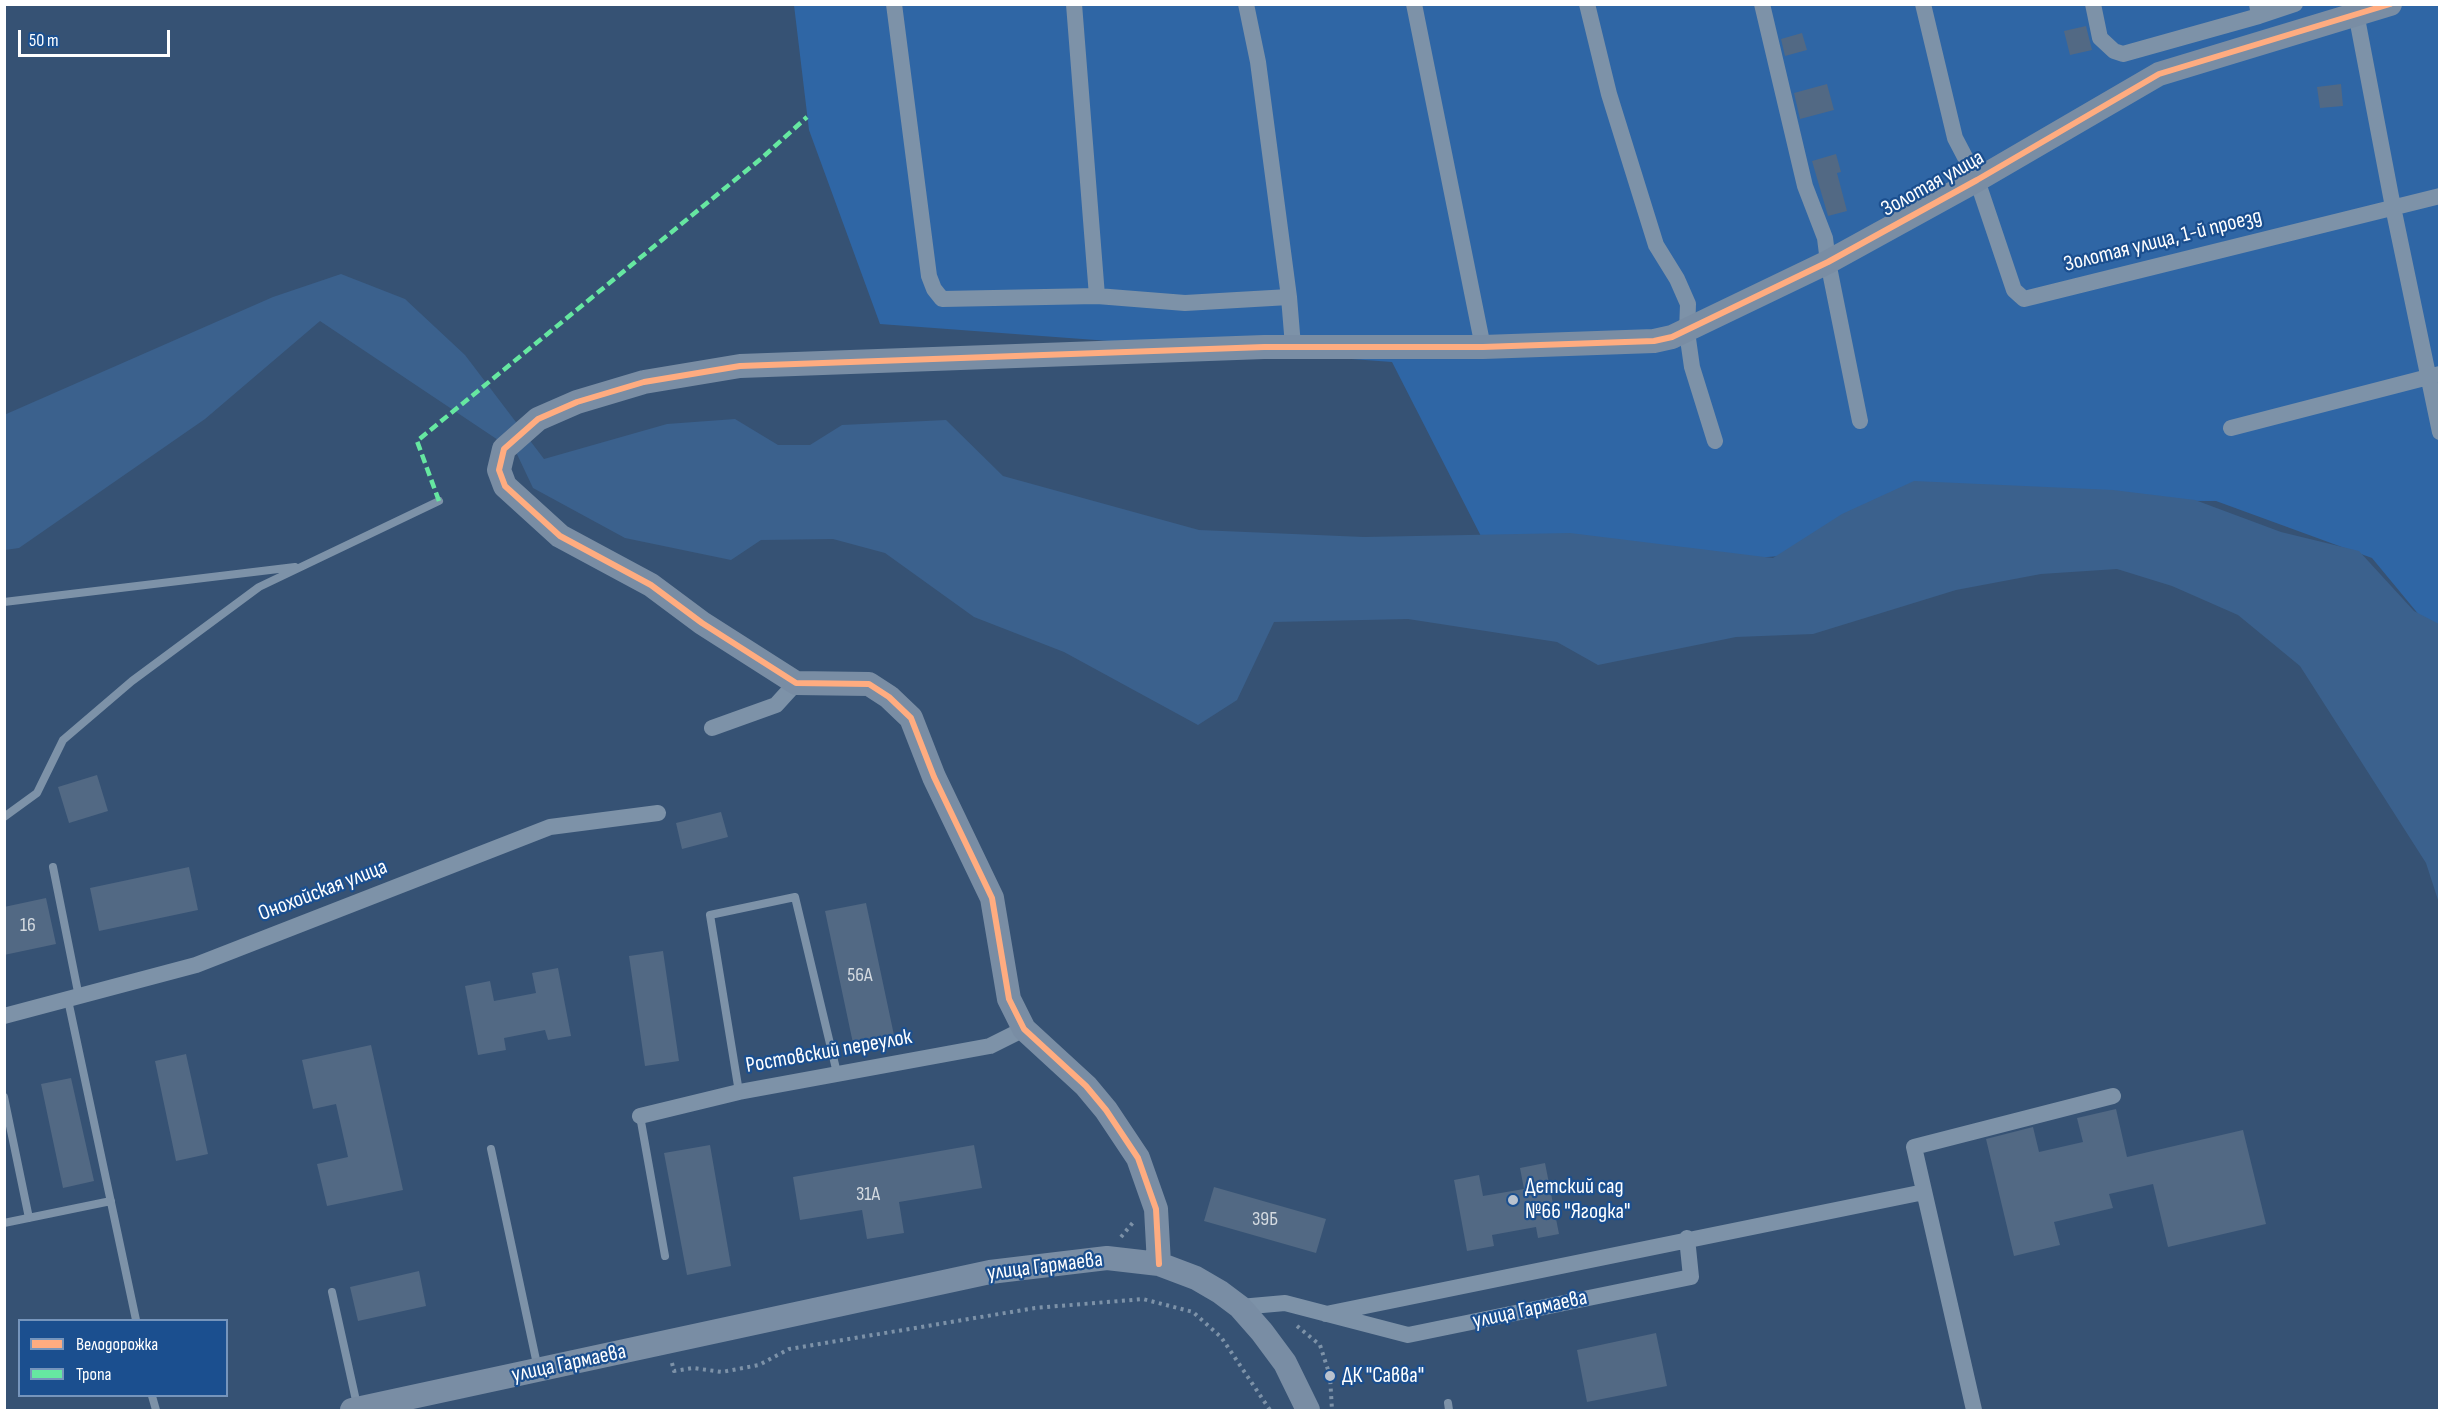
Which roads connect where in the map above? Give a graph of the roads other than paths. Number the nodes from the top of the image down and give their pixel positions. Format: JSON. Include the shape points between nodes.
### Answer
{"nodes":[{"id":1,"x":894,"y":4,"type":"edge"},
{"id":2,"x":1074,"y":4,"type":"edge"},
{"id":3,"x":1246,"y":4,"type":"edge"},
{"id":4,"x":1414,"y":4,"type":"edge"},
{"id":5,"x":1587,"y":4,"type":"edge"},
{"id":6,"x":1762,"y":4,"type":"edge"},
{"id":7,"x":1923,"y":4,"type":"edge"},
{"id":8,"x":2093,"y":4,"type":"edge"},
{"id":9,"x":2295,"y":4,"type":"edge"},
{"id":10,"x":2390,"y":4,"type":"edge"},
{"id":11,"x":2258,"y":10,"type":"edge"},
{"id":12,"x":2356,"y":13,"type":"junction"},
{"id":13,"x":1977,"y":180,"type":"junction"},
{"id":14,"x":2439,"y":196,"type":"edge"},
{"id":15,"x":2392,"y":207,"type":"junction"},
{"id":16,"x":1828,"y":262,"type":"junction"},
{"id":17,"x":1097,"y":296,"type":"junction"},
{"id":18,"x":1289,"y":297,"type":"junction"},
{"id":19,"x":1687,"y":332,"type":"junction"},
{"id":20,"x":1293,"y":346,"type":"junction"},
{"id":21,"x":1483,"y":347,"type":"junction"},
{"id":22,"x":2434,"y":376,"type":"edge"},
{"id":23,"x":1860,"y":421,"type":"dead end"},
{"id":24,"x":2231,"y":428,"type":"dead end"},
{"id":25,"x":2439,"y":432,"type":"edge"},
{"id":26,"x":1715,"y":441,"type":"dead end"},
{"id":27,"x":439,"y":501,"type":"dead end"},
{"id":28,"x":302,"y":566,"type":"junction"},
{"id":29,"x":4,"y":602,"type":"edge"},
{"id":30,"x":796,"y":683,"type":"junction"},
{"id":31,"x":712,"y":728,"type":"dead end"},
{"id":32,"x":658,"y":813,"type":"dead end"},
{"id":33,"x":4,"y":817,"type":"edge"},
{"id":34,"x":53,"y":867,"type":"dead end"},
{"id":35,"x":74,"y":998,"type":"junction"},
{"id":36,"x":4,"y":1016,"type":"edge"},
{"id":37,"x":1024,"y":1029,"type":"junction"},
{"id":38,"x":837,"y":1073,"type":"junction"},
{"id":39,"x":739,"y":1092,"type":"junction"},
{"id":40,"x":2113,"y":1096,"type":"dead end"},
{"id":41,"x":4,"y":1097,"type":"edge"},
{"id":42,"x":640,"y":1116,"type":"joint"},
{"id":43,"x":491,"y":1149,"type":"dead end"},
{"id":44,"x":1924,"y":1192,"type":"junction"},
{"id":45,"x":111,"y":1201,"type":"junction"},
{"id":46,"x":29,"y":1218,"type":"junction"},
{"id":47,"x":4,"y":1223,"type":"edge"},
{"id":48,"x":1687,"y":1239,"type":"junction"},
{"id":49,"x":665,"y":1256,"type":"dead end"},
{"id":50,"x":1160,"y":1264,"type":"junction"},
{"id":51,"x":332,"y":1292,"type":"dead end"},
{"id":52,"x":1240,"y":1307,"type":"junction"},
{"id":53,"x":1326,"y":1314,"type":"junction"},
{"id":54,"x":136,"y":1319,"type":"edge"},
{"id":55,"x":538,"y":1370,"type":"junction"},
{"id":56,"x":355,"y":1410,"type":"edge"},
{"id":57,"x":1308,"y":1410,"type":"edge"},
{"id":58,"x":1974,"y":1410,"type":"edge"}],
"edges":[{"from":1,"to":17,"type":"street","via":[[929,276],[934,289],[942,299]]},
{"from":2,"to":17,"type":"street"},
{"from":3,"to":18,"type":"street","via":[[1258,62]]},
{"from":4,"to":21,"type":"street"},
{"from":5,"to":19,"type":"street","via":[[1609,94],[1656,245],[1688,303]]},
{"from":6,"to":16,"type":"street","via":[[1805,186],[1826,238]]},
{"from":7,"to":13,"type":"street","via":[[1946,109],[1955,138]]},
{"from":8,"to":11,"type":"street","via":[[2100,38],[2123,54]]},
{"from":9,"to":11,"type":"street"},
{"from":10,"to":12,"type":"street","name":"Золотая улица"},
{"from":12,"to":13,"type":"street","name":"Золотая улица","via":[[2159,74]]},
{"from":12,"to":15,"type":"street"},
{"from":13,"to":15,"type":"street","name":"Золотая улица, 1-й проезд","via":[[2014,291],[2024,299]]},
{"from":13,"to":16,"type":"street","name":"Золотая улица"},
{"from":14,"to":15,"type":"street","name":"Золотая улица, 1-й проезд"},
{"from":15,"to":22,"type":"street"},
{"from":16,"to":19,"type":"street","name":"Золотая улица"},
{"from":16,"to":23,"type":"street"},
{"from":17,"to":18,"type":"street","via":[[1185,303]]},
{"from":18,"to":20,"type":"street"},
{"from":19,"to":21,"type":"street","name":"Золотая улица","via":[[1654,341]]},
{"from":19,"to":26,"type":"street","via":[[1692,367]]},
{"from":20,"to":21,"type":"street","name":"Золотая улица"},
{"from":20,"to":30,"type":"street","name":"Золотая улица","via":[[740,366],[644,382],[577,402],[538,419],[504,449],[499,470],[505,486],[560,536],[651,585]]},
{"from":22,"to":24,"type":"street"},
{"from":22,"to":25,"type":"street"},
{"from":27,"to":28,"type":"lane"},
{"from":28,"to":29,"type":"lane"},
{"from":28,"to":33,"type":"lane","via":[[259,587],[132,681],[63,740],[36,793]]},
{"from":30,"to":31,"type":"street","via":[[776,705]]},
{"from":30,"to":37,"type":"street","via":[[869,684],[889,696],[911,718],[934,777],[992,898],[1009,999]]},
{"from":32,"to":35,"type":"street","name":"Онохойская улица","via":[[550,827],[196,965]]},
{"from":34,"to":35,"type":"lane"},
{"from":35,"to":36,"type":"street","name":"Онохойская улица"},
{"from":35,"to":45,"type":"lane"},
{"from":37,"to":38,"type":"street","name":"Ростовский переулок","via":[[990,1046]]},
{"from":37,"to":50,"type":"street","via":[[1086,1086],[1138,1158],[1156,1209]]},
{"from":38,"to":39,"type":"street","name":"Ростовский переулок"},
{"from":38,"to":39,"type":"lane","via":[[795,897],[710,915]]},
{"from":39,"to":42,"type":"street","name":"Ростовский переулок"},
{"from":40,"to":44,"type":"street","via":[[1914,1147]]},
{"from":41,"to":46,"type":"lane"},
{"from":42,"to":49,"type":"lane"},
{"from":43,"to":55,"type":"lane"},
{"from":44,"to":48,"type":"street"},
{"from":44,"to":58,"type":"street"},
{"from":45,"to":46,"type":"lane"},
{"from":45,"to":54,"type":"lane"},
{"from":46,"to":47,"type":"lane"},
{"from":48,"to":53,"type":"street"},
{"from":48,"to":53,"type":"street","name":"улица Гармаева","via":[[1691,1277],[1408,1335]]},
{"from":50,"to":52,"type":"street","name":"улица Гармаева","via":[[1196,1278]]},
{"from":50,"to":55,"type":"street","name":"улица Гармаева","via":[[1107,1258],[990,1272]]},
{"from":51,"to":56,"type":"lane"},
{"from":52,"to":53,"type":"street","name":"улица Гармаева","via":[[1286,1303]]},
{"from":52,"to":57,"type":"street","via":[[1285,1363]]},
{"from":55,"to":56,"type":"street","name":"улица Гармаева"}]}
